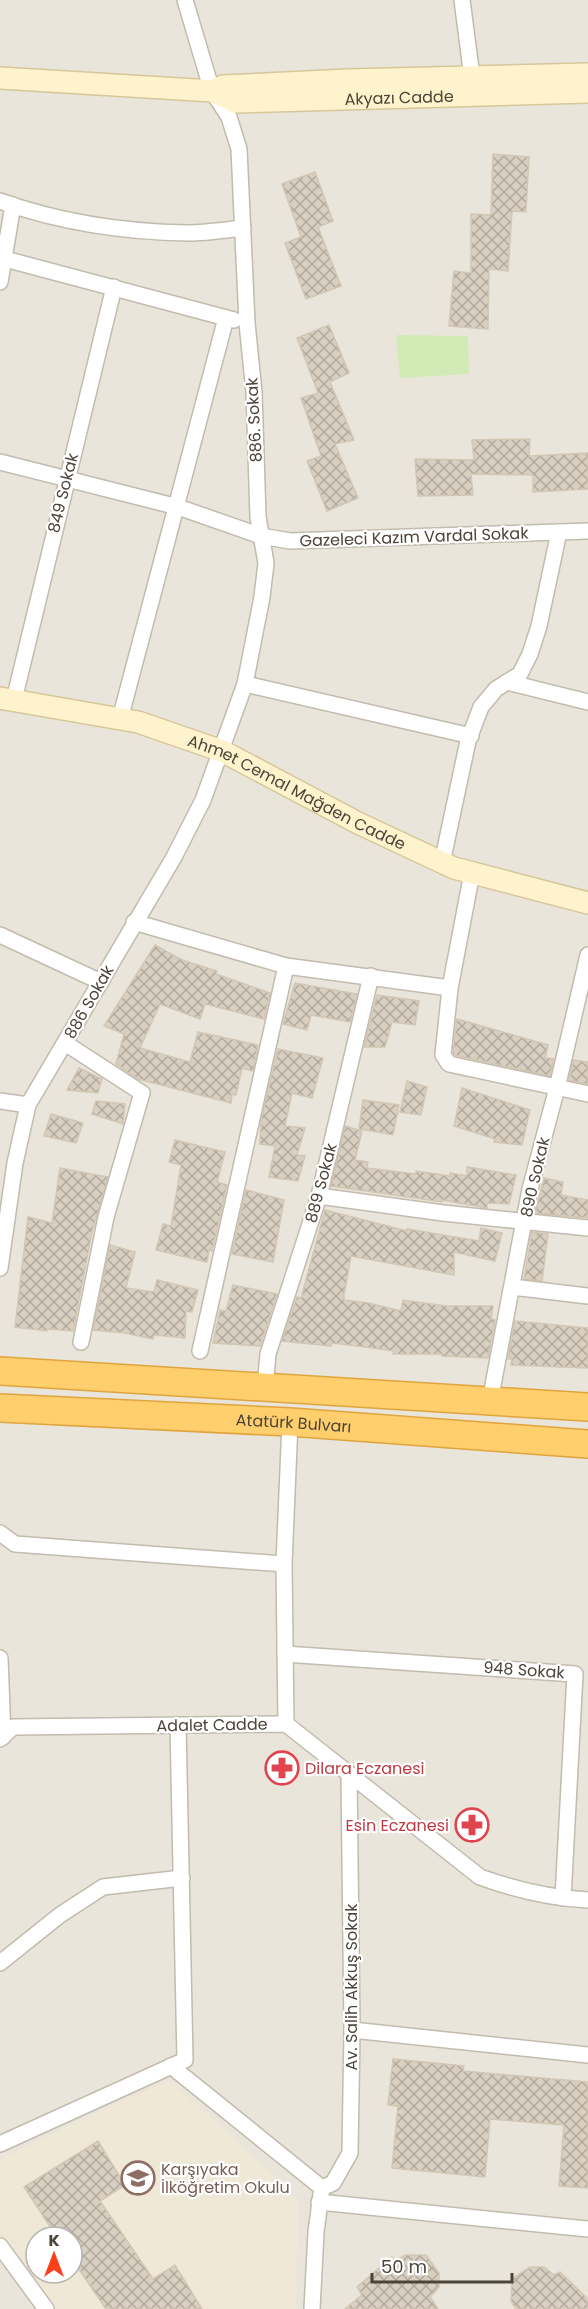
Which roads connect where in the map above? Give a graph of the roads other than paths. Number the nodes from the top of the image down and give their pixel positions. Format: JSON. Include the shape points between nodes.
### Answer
{"nodes":[{"id":1,"x":185,"y":0,"type":"edge"},
{"id":2,"x":462,"y":0,"type":"edge"},
{"id":3,"x":588,"y":74,"type":"edge"},
{"id":4,"x":472,"y":77,"type":"junction"},
{"id":5,"x":0,"y":78,"type":"edge"},
{"id":6,"x":533,"y":84,"type":"junction"},
{"id":7,"x":212,"y":91,"type":"junction"},
{"id":8,"x":588,"y":92,"type":"edge"},
{"id":9,"x":6,"y":203,"type":"edge"},
{"id":10,"x":243,"y":228,"type":"junction"},
{"id":11,"x":5,"y":259,"type":"junction"},
{"id":12,"x":0,"y":282,"type":"edge"},
{"id":13,"x":114,"y":287,"type":"junction"},
{"id":14,"x":226,"y":318,"type":"junction"},
{"id":15,"x":246,"y":322,"type":"junction"},
{"id":16,"x":0,"y":462,"type":"edge"},
{"id":17,"x":66,"y":478,"type":"junction"},
{"id":18,"x":177,"y":507,"type":"junction"},
{"id":19,"x":560,"y":531,"type":"junction"},
{"id":20,"x":588,"y":531,"type":"edge"},
{"id":21,"x":261,"y":536,"type":"junction"},
{"id":22,"x":507,"y":682,"type":"junction"},
{"id":23,"x":245,"y":684,"type":"junction"},
{"id":24,"x":7,"y":699,"type":"edge"},
{"id":25,"x":588,"y":702,"type":"edge"},
{"id":26,"x":120,"y":719,"type":"junction"},
{"id":27,"x":471,"y":735,"type":"junction"},
{"id":28,"x":222,"y":751,"type":"junction"},
{"id":29,"x":442,"y":863,"type":"junction"},
{"id":30,"x":472,"y":873,"type":"junction"},
{"id":31,"x":588,"y":903,"type":"edge"},
{"id":32,"x":135,"y":922,"type":"junction"},
{"id":33,"x":0,"y":935,"type":"edge"},
{"id":34,"x":588,"y":955,"type":"edge"},
{"id":35,"x":286,"y":966,"type":"junction"},
{"id":36,"x":371,"y":976,"type":"junction"},
{"id":37,"x":100,"y":982,"type":"junction"},
{"id":38,"x":450,"y":988,"type":"junction"},
{"id":39,"x":65,"y":1043,"type":"junction"},
{"id":40,"x":557,"y":1088,"type":"junction"},
{"id":41,"x":588,"y":1094,"type":"edge"},
{"id":42,"x":0,"y":1101,"type":"edge"},
{"id":43,"x":28,"y":1105,"type":"junction"},
{"id":44,"x":319,"y":1196,"type":"junction"},
{"id":45,"x":524,"y":1221,"type":"junction"},
{"id":46,"x":588,"y":1228,"type":"edge"},
{"id":47,"x":0,"y":1268,"type":"edge"},
{"id":48,"x":512,"y":1287,"type":"junction"},
{"id":49,"x":588,"y":1296,"type":"edge"},
{"id":50,"x":81,"y":1342,"type":"dead end"},
{"id":51,"x":200,"y":1351,"type":"dead end"},
{"id":52,"x":0,"y":1371,"type":"edge"},
{"id":53,"x":265,"y":1387,"type":"junction"},
{"id":54,"x":490,"y":1401,"type":"junction"},
{"id":55,"x":588,"y":1407,"type":"edge"},
{"id":56,"x":0,"y":1408,"type":"edge"},
{"id":57,"x":290,"y":1422,"type":"junction"},
{"id":58,"x":588,"y":1444,"type":"edge"},
{"id":59,"x":0,"y":1533,"type":"edge"},
{"id":60,"x":284,"y":1564,"type":"junction"},
{"id":61,"x":285,"y":1654,"type":"junction"},
{"id":62,"x":0,"y":1658,"type":"edge"},
{"id":63,"x":286,"y":1724,"type":"junction"},
{"id":64,"x":178,"y":1725,"type":"junction"},
{"id":65,"x":1,"y":1738,"type":"edge"},
{"id":66,"x":350,"y":1774,"type":"junction"},
{"id":67,"x":182,"y":1878,"type":"junction"},
{"id":68,"x":563,"y":1898,"type":"junction"},
{"id":69,"x":588,"y":1899,"type":"edge"},
{"id":70,"x":0,"y":1963,"type":"edge"},
{"id":71,"x":352,"y":2030,"type":"junction"},
{"id":72,"x":588,"y":2055,"type":"edge"},
{"id":73,"x":171,"y":2066,"type":"junction"},
{"id":74,"x":0,"y":2144,"type":"edge"},
{"id":75,"x":321,"y":2195,"type":"junction"},
{"id":76,"x":588,"y":2229,"type":"edge"},
{"id":77,"x":0,"y":2246,"type":"edge"},
{"id":78,"x":46,"y":2309,"type":"edge"},
{"id":79,"x":312,"y":2309,"type":"edge"}],
"edges":[{"from":1,"to":7,"type":"street","name":"886. Sokak"},
{"from":2,"to":4,"type":"street"},
{"from":3,"to":6,"type":"main road","name":"Akyazı Cadde"},
{"from":4,"to":6,"type":"main road","name":"Akyazı Cadde"},
{"from":4,"to":7,"type":"main road","name":"Akyazı Cadde","via":[[223,86]]},
{"from":5,"to":7,"type":"main road","name":"Akyazı Cadde"},
{"from":6,"to":7,"type":"main road","name":"Akyazı Cadde","via":[[235,102]]},
{"from":6,"to":8,"type":"main road","name":"Akyazı Cadde"},
{"from":7,"to":10,"type":"street","name":"886. Sokak","via":[[228,117],[239,149]]},
{"from":9,"to":10,"type":"street","via":[[66,220],[127,229],[189,233]]},
{"from":9,"to":11,"type":"street"},
{"from":10,"to":15,"type":"street","name":"886. Sokak"},
{"from":11,"to":12,"type":"street"},
{"from":11,"to":13,"type":"street"},
{"from":13,"to":14,"type":"street"},
{"from":13,"to":17,"type":"street","name":"849 Sokak"},
{"from":14,"to":15,"type":"street"},
{"from":14,"to":18,"type":"street"},
{"from":15,"to":21,"type":"street","name":"886. Sokak","via":[[254,392]]},
{"from":16,"to":17,"type":"street","name":"Gazeleci Kazım Vardal Sokak"},
{"from":17,"to":18,"type":"street","name":"Gazeleci Kazım Vardal Sokak"},
{"from":17,"to":24,"type":"street","name":"849 Sokak"},
{"from":18,"to":21,"type":"street","name":"Gazeleci Kazım Vardal Sokak"},
{"from":18,"to":26,"type":"street"},
{"from":19,"to":20,"type":"street","name":"Gazeleci Kazım Vardal Sokak"},
{"from":19,"to":21,"type":"street","name":"Gazeleci Kazım Vardal Sokak","via":[[328,541]]},
{"from":19,"to":22,"type":"street","via":[[530,654],[520,674]]},
{"from":21,"to":23,"type":"street","name":"886. Sokak","via":[[266,563]]},
{"from":22,"to":25,"type":"street"},
{"from":22,"to":27,"type":"street","via":[[481,707]]},
{"from":23,"to":27,"type":"street"},
{"from":23,"to":28,"type":"street","name":"886. Sokak"},
{"from":24,"to":26,"type":"main road","name":"Ahmet Cemal Mağden Cadde"},
{"from":26,"to":28,"type":"main road","name":"Ahmet Cemal Mağden Cadde"},
{"from":27,"to":29,"type":"street"},
{"from":28,"to":29,"type":"main road","name":"Ahmet Cemal Mağden Cadde","via":[[358,824]]},
{"from":28,"to":32,"type":"street","name":"886 Sokak","via":[[174,857]]},
{"from":29,"to":30,"type":"main road","name":"Ahmet Cemal Mağden Cadde"},
{"from":30,"to":31,"type":"main road","name":"Ahmet Cemal Mağden Cadde"},
{"from":30,"to":38,"type":"street"},
{"from":32,"to":35,"type":"street"},
{"from":32,"to":37,"type":"street","name":"886 Sokak"},
{"from":33,"to":37,"type":"street"},
{"from":34,"to":40,"type":"street","name":"890 Sokak"},
{"from":35,"to":36,"type":"street"},
{"from":35,"to":51,"type":"street"},
{"from":36,"to":38,"type":"street"},
{"from":36,"to":44,"type":"street","name":"889 Sokak"},
{"from":37,"to":39,"type":"street","name":"886 Sokak"},
{"from":38,"to":40,"type":"street","via":[[443,1043],[443,1055],[449,1064]]},
{"from":39,"to":43,"type":"street","name":"886 Sokak"},
{"from":39,"to":50,"type":"street","via":[[142,1093],[106,1217]]},
{"from":40,"to":41,"type":"street"},
{"from":40,"to":45,"type":"street","name":"890 Sokak"},
{"from":42,"to":43,"type":"street"},
{"from":43,"to":47,"type":"street","name":"886 Sokak"},
{"from":44,"to":45,"type":"street"},
{"from":44,"to":53,"type":"street","name":"889 Sokak","via":[[268,1354]]},
{"from":45,"to":46,"type":"street"},
{"from":45,"to":48,"type":"street","name":"890 Sokak"},
{"from":48,"to":49,"type":"street"},
{"from":48,"to":54,"type":"street","name":"890 Sokak"},
{"from":52,"to":53,"type":"highway"},
{"from":53,"to":54,"type":"highway"},
{"from":54,"to":55,"type":"highway"},
{"from":56,"to":57,"type":"highway","name":"Atatürk Bulvarı"},
{"from":57,"to":58,"type":"highway","name":"Atatürk Bulvarı"},
{"from":57,"to":60,"type":"street"},
{"from":59,"to":60,"type":"street","via":[[15,1544]]},
{"from":60,"to":61,"type":"street"},
{"from":61,"to":63,"type":"street"},
{"from":61,"to":68,"type":"street","name":"948 Sokak","via":[[575,1674]]},
{"from":62,"to":65,"type":"street"},
{"from":63,"to":64,"type":"street","name":"Adalet Cadde"},
{"from":63,"to":66,"type":"street","name":"Adalet Cadde"},
{"from":64,"to":65,"type":"street","name":"Adalet Cadde","via":[[13,1727]]},
{"from":64,"to":67,"type":"street"},
{"from":66,"to":68,"type":"street","name":"Adalet Cadde","via":[[480,1877],[516,1890]]},
{"from":66,"to":71,"type":"street","name":"Av. Salih Akkuş Sokak"},
{"from":67,"to":70,"type":"street","via":[[103,1887]]},
{"from":67,"to":73,"type":"street","via":[[184,2060]]},
{"from":68,"to":69,"type":"street","name":"Adalet Cadde"},
{"from":71,"to":72,"type":"street"},
{"from":71,"to":75,"type":"street","name":"Av. Salih Akkuş Sokak","via":[[350,2153],[333,2183]]},
{"from":73,"to":74,"type":"street"},
{"from":73,"to":75,"type":"street"},
{"from":75,"to":76,"type":"street"},
{"from":75,"to":79,"type":"street"},
{"from":77,"to":78,"type":"street"}]}
